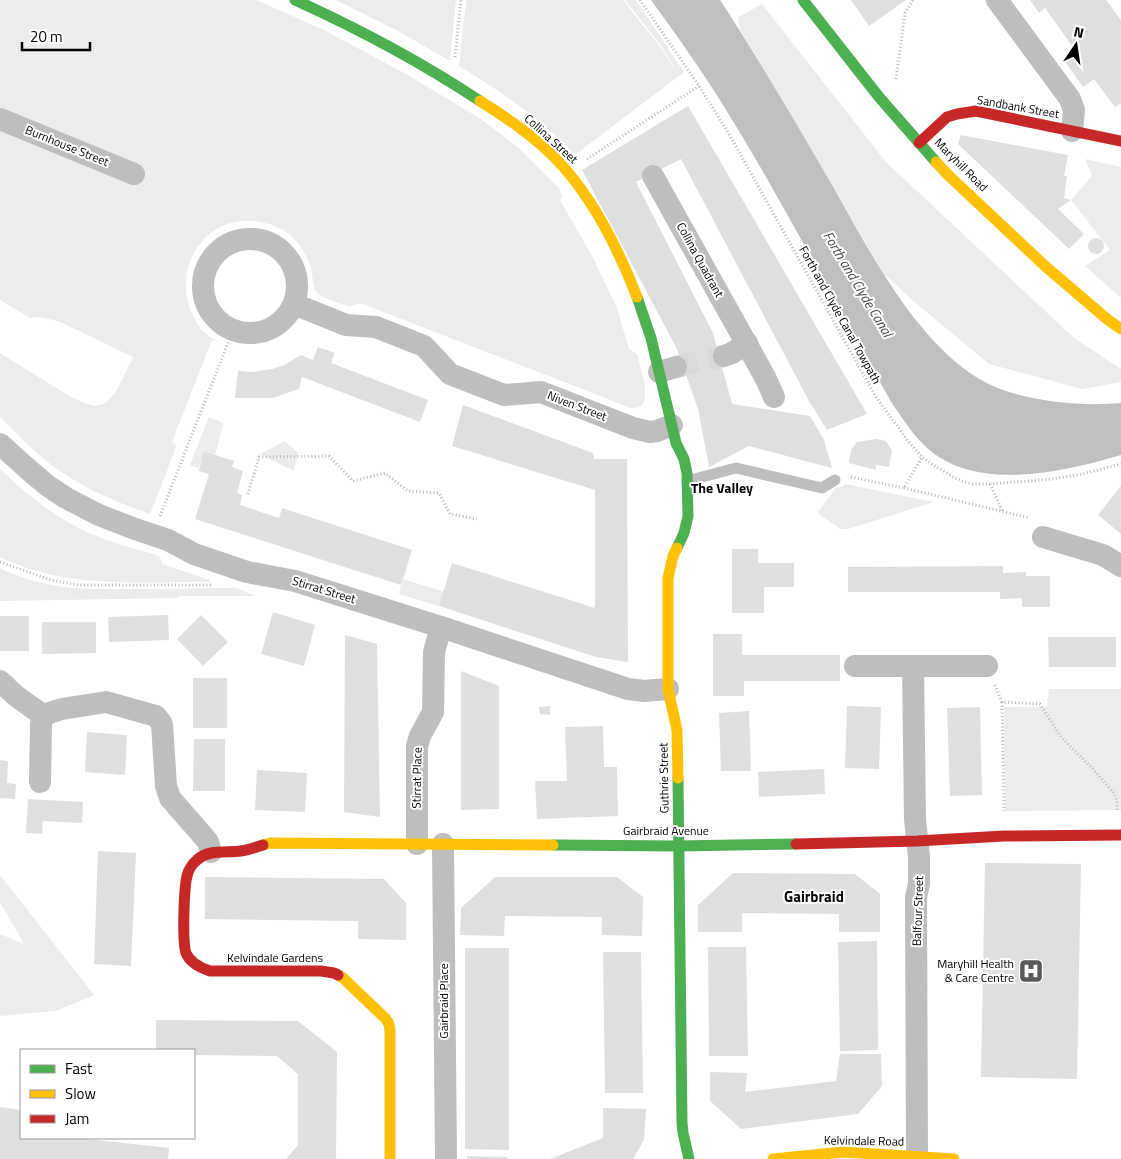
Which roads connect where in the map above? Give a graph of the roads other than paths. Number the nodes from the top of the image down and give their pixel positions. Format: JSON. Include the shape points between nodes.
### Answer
{"nodes":[{"id":1,"x":295,"y":0,"type":"edge"},
{"id":2,"x":802,"y":0,"type":"edge"},
{"id":3,"x":996,"y":0,"type":"edge"},
{"id":4,"x":0,"y":119,"type":"edge"},
{"id":5,"x":1072,"y":131,"type":"junction"},
{"id":6,"x":1121,"y":141,"type":"edge"},
{"id":7,"x":919,"y":143,"type":"junction"},
{"id":8,"x":134,"y":174,"type":"dead end"},
{"id":9,"x":653,"y":176,"type":"dead end"},
{"id":10,"x":294,"y":304,"type":"junction"},
{"id":11,"x":1121,"y":329,"type":"edge"},
{"id":12,"x":747,"y":344,"type":"junction"},
{"id":13,"x":724,"y":356,"type":"tunnel mouth"},
{"id":14,"x":774,"y":397,"type":"dead end"},
{"id":15,"x":669,"y":414,"type":"junction"},
{"id":16,"x":0,"y":444,"type":"edge"},
{"id":17,"x":835,"y":480,"type":"road end"},
{"id":18,"x":688,"y":481,"type":"junction"},
{"id":19,"x":1044,"y":537,"type":"road end"},
{"id":20,"x":1121,"y":566,"type":"edge"},
{"id":21,"x":441,"y":627,"type":"junction"},
{"id":22,"x":855,"y":666,"type":"dead end"},
{"id":23,"x":913,"y":666,"type":"junction"},
{"id":24,"x":987,"y":666,"type":"road end"},
{"id":25,"x":0,"y":681,"type":"edge"},
{"id":26,"x":668,"y":689,"type":"junction"},
{"id":27,"x":44,"y":716,"type":"junction"},
{"id":28,"x":40,"y":782,"type":"dead end"},
{"id":29,"x":1119,"y":835,"type":"edge"},
{"id":30,"x":917,"y":841,"type":"junction"},
{"id":31,"x":417,"y":844,"type":"junction"},
{"id":32,"x":443,"y":844,"type":"junction"},
{"id":33,"x":678,"y":846,"type":"junction"},
{"id":34,"x":211,"y":852,"type":"junction"},
{"id":35,"x":917,"y":1156,"type":"junction"},
{"id":36,"x":390,"y":1159,"type":"edge"},
{"id":37,"x":446,"y":1159,"type":"edge"},
{"id":38,"x":689,"y":1159,"type":"edge"},
{"id":39,"x":774,"y":1159,"type":"edge"},
{"id":40,"x":954,"y":1159,"type":"edge"}],
"edges":[{"from":1,"to":15,"type":"street","name":"Collina Street","via":[[398,50],[465,90],[514,124],[567,172],[596,213],[621,261],[668,370]]},
{"from":2,"to":7,"type":"street","name":"Maryhill Road"},
{"from":3,"to":5,"type":"street","via":[[1070,99],[1074,110]]},
{"from":4,"to":8,"type":"street","name":"Burnhouse Street"},
{"from":5,"to":6,"type":"street","name":"Sandbank Street"},
{"from":5,"to":7,"type":"street","name":"Sandbank Street","via":[[976,111],[947,118]]},
{"from":7,"to":11,"type":"street","name":"Maryhill Road","via":[[947,174],[1045,266]]},
{"from":9,"to":12,"type":"street","name":"Collina Quadrant"},
{"from":10,"to":10,"type":"street","via":[[283,320],[267,330],[248,334],[233,330],[210,312],[204,298],[205,271],[210,260],[232,243],[247,239],[274,245],[289,258],[296,273]]},
{"from":10,"to":15,"type":"street","name":"Niven Street","via":[[346,326],[376,327],[424,346],[450,374],[504,395],[541,392],[650,432],[657,431]]},
{"from":12,"to":13,"type":"street"},
{"from":12,"to":14,"type":"street","name":"Collina Quadrant"},
{"from":15,"to":18,"type":"street","name":"Guthrie Street"},
{"from":16,"to":21,"type":"street","name":"Stirrat Street","via":[[48,486],[99,515],[238,569],[289,579]]},
{"from":17,"to":18,"type":"lane","via":[[822,488],[736,468]]},
{"from":18,"to":26,"type":"street","name":"Guthrie Street","via":[[687,524],[668,578]]},
{"from":19,"to":20,"type":"street","via":[[1086,549]]},
{"from":21,"to":26,"type":"street","name":"Stirrat Street","via":[[628,689]]},
{"from":21,"to":31,"type":"street","name":"Stirrat Place","via":[[434,652],[433,712],[417,746]]},
{"from":22,"to":23,"type":"street"},
{"from":23,"to":24,"type":"street"},
{"from":23,"to":30,"type":"street","name":"Balfour Street"},
{"from":25,"to":27,"type":"street"},
{"from":26,"to":33,"type":"street","name":"Guthrie Street","via":[[677,728]]},
{"from":27,"to":28,"type":"street","via":[[41,724]]},
{"from":27,"to":34,"type":"street","via":[[62,709],[106,702],[156,716],[162,724],[168,795],[208,842]]},
{"from":29,"to":30,"type":"street","name":"Gairbraid Avenue"},
{"from":30,"to":33,"type":"street","name":"Gairbraid Avenue"},
{"from":30,"to":35,"type":"street","name":"Balfour Street","via":[[920,872],[916,897]]},
{"from":31,"to":32,"type":"street","name":"Gairbraid Avenue"},
{"from":31,"to":34,"type":"street","name":"Gairbraid Avenue","via":[[270,843],[241,851]]},
{"from":32,"to":33,"type":"street","name":"Gairbraid Avenue"},
{"from":32,"to":37,"type":"street","name":"Gairbraid Place"},
{"from":33,"to":38,"type":"street","name":"Guthrie Street","via":[[682,1123]]},
{"from":34,"to":36,"type":"street","name":"Kelvindale Gardens","via":[[194,863],[187,876],[184,942],[187,954],[198,966],[210,971],[334,973],[382,1014],[390,1031]]},
{"from":35,"to":39,"type":"street","name":"Kelvindale Road","via":[[843,1152]]},
{"from":35,"to":40,"type":"street","name":"Kelvindale Road"}]}
